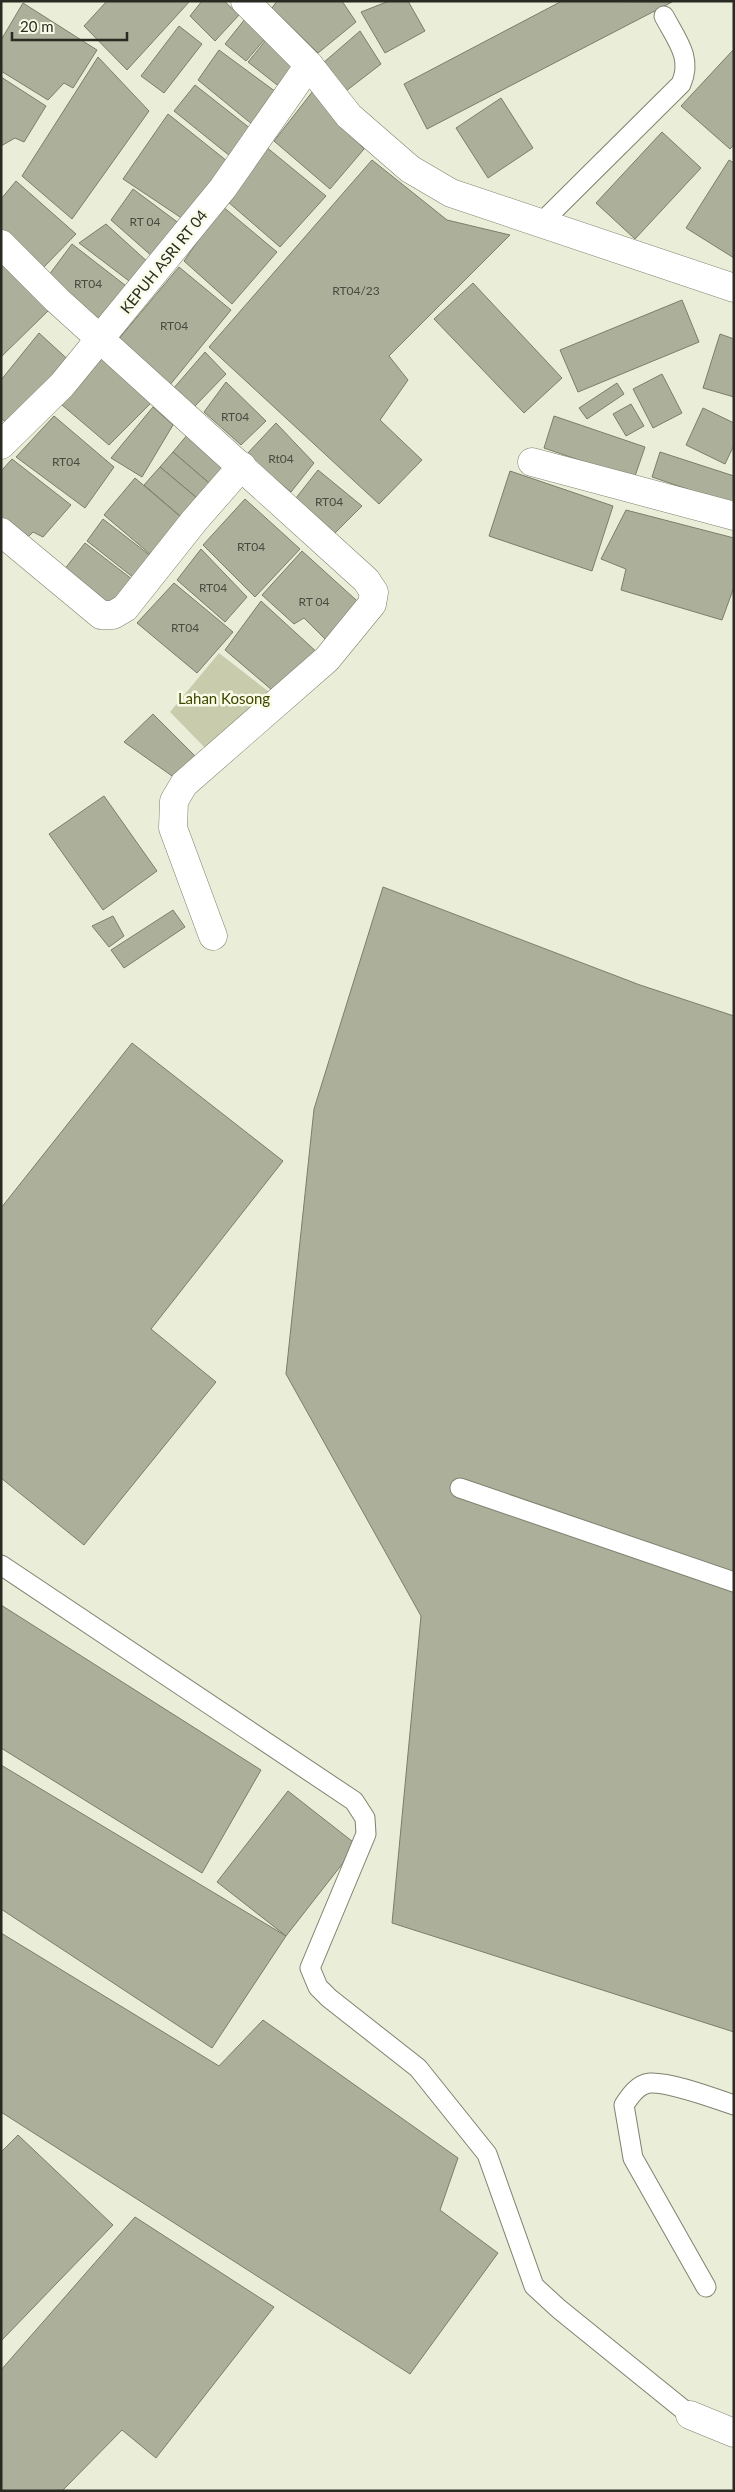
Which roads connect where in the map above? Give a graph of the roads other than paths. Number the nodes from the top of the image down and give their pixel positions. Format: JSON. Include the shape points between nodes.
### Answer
{"nodes":[{"id":1,"x":245,"y":1,"type":"edge"},
{"id":2,"x":664,"y":16,"type":"dead end"},
{"id":3,"x":308,"y":65,"type":"junction"},
{"id":4,"x":541,"y":223,"type":"junction"},
{"id":5,"x":1,"y":244,"type":"edge"},
{"id":6,"x":734,"y":288,"type":"edge"},
{"id":7,"x":101,"y":339,"type":"junction"},
{"id":8,"x":1,"y":445,"type":"edge"},
{"id":9,"x":532,"y":462,"type":"dead end"},
{"id":10,"x":242,"y":466,"type":"junction"},
{"id":11,"x":734,"y":516,"type":"edge"},
{"id":12,"x":1,"y":532,"type":"edge"},
{"id":13,"x":213,"y":936,"type":"dead end"},
{"id":14,"x":460,"y":1488,"type":"dead end"},
{"id":15,"x":1,"y":1565,"type":"edge"},
{"id":16,"x":734,"y":1582,"type":"edge"},
{"id":17,"x":734,"y":2105,"type":"edge"},
{"id":18,"x":706,"y":2287,"type":"dead end"},
{"id":19,"x":690,"y":2415,"type":"joint"},
{"id":20,"x":734,"y":2433,"type":"edge"}],
"edges":[{"from":1,"to":3,"type":"street"},
{"from":2,"to":4,"type":"lane","via":[[685,56],[686,72],[681,84]]},
{"from":3,"to":4,"type":"street","via":[[349,116],[410,169],[451,193]]},
{"from":3,"to":7,"type":"street","name":"KEPUH ASRI RT 04","via":[[224,188]]},
{"from":4,"to":6,"type":"street"},
{"from":5,"to":7,"type":"street"},
{"from":7,"to":8,"type":"street","name":"KEPUH ASRI RT 04","via":[[62,385]]},
{"from":7,"to":10,"type":"street"},
{"from":9,"to":11,"type":"street"},
{"from":10,"to":12,"type":"street","via":[[126,608],[112,615],[101,615]]},
{"from":10,"to":13,"type":"street","via":[[366,580],[374,592],[372,604],[327,659],[184,784],[174,801],[173,828]]},
{"from":14,"to":16,"type":"lane"},
{"from":15,"to":19,"type":"lane","via":[[354,1801],[365,1818],[366,1834],[310,1968],[318,1987],[418,2068],[487,2154],[534,2286]]},
{"from":17,"to":18,"type":"lane","via":[[692,2091],[649,2083],[634,2090],[624,2105],[633,2158]]},
{"from":19,"to":20,"type":"street"}]}
